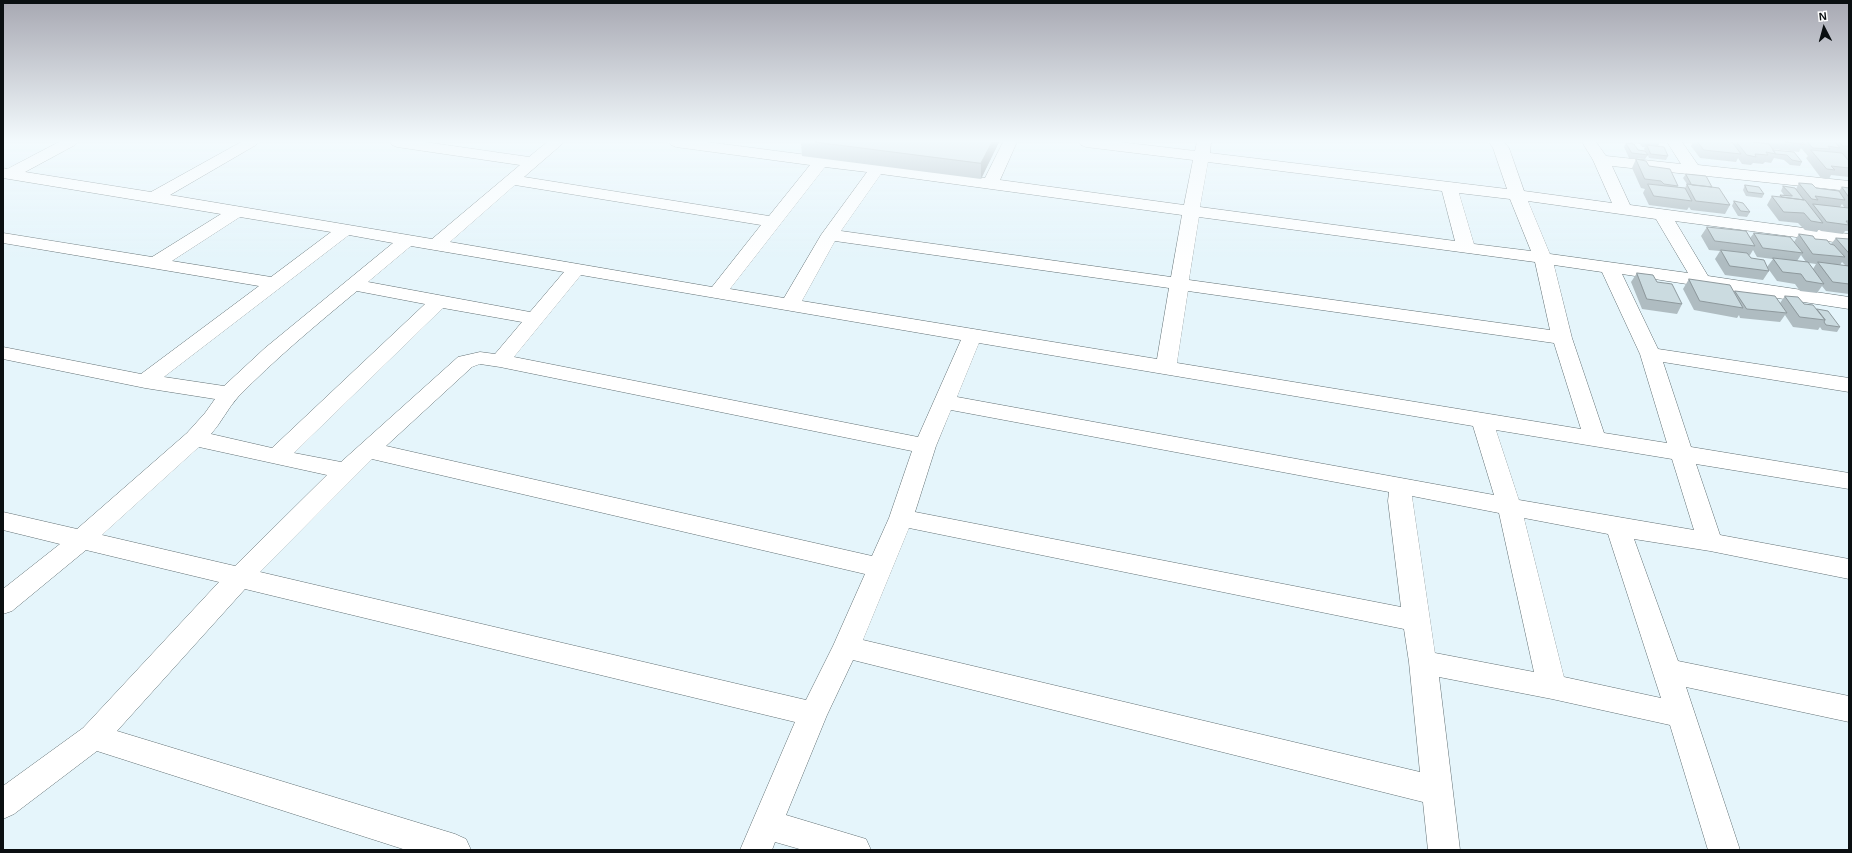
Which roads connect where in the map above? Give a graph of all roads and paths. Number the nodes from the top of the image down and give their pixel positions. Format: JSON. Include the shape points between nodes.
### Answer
{"nodes":[{"id":1,"x":44,"y":182,"type":"edge"},
{"id":2,"x":181,"y":182,"type":"edge"},
{"id":3,"x":509,"y":182,"type":"edge"},
{"id":4,"x":522,"y":182,"type":"edge"},
{"id":5,"x":805,"y":182,"type":"edge"},
{"id":6,"x":868,"y":182,"type":"edge"},
{"id":7,"x":973,"y":182,"type":"edge"},
{"id":8,"x":1196,"y":182,"type":"edge"},
{"id":9,"x":1421,"y":182,"type":"edge"},
{"id":10,"x":1513,"y":182,"type":"edge"},
{"id":11,"x":1611,"y":182,"type":"edge"},
{"id":12,"x":1808,"y":182,"type":"edge"},
{"id":13,"x":990,"y":184,"type":"joint"},
{"id":14,"x":1449,"y":186,"type":"junction"},
{"id":15,"x":1849,"y":186,"type":"edge"},
{"id":16,"x":1517,"y":195,"type":"junction"},
{"id":17,"x":154,"y":197,"type":"junction"},
{"id":18,"x":1623,"y":209,"type":"junction"},
{"id":19,"x":237,"y":211,"type":"junction"},
{"id":20,"x":1191,"y":211,"type":"junction"},
{"id":21,"x":1662,"y":214,"type":"junction"},
{"id":22,"x":774,"y":222,"type":"junction"},
{"id":23,"x":345,"y":230,"type":"junction"},
{"id":24,"x":830,"y":235,"type":"junction"},
{"id":25,"x":3,"y":238,"type":"edge"},
{"id":26,"x":1849,"y":239,"type":"edge"},
{"id":27,"x":406,"y":241,"type":"junction"},
{"id":28,"x":436,"y":245,"type":"junction"},
{"id":29,"x":1466,"y":248,"type":"junction"},
{"id":30,"x":1543,"y":259,"type":"junction"},
{"id":31,"x":154,"y":264,"type":"junction"},
{"id":32,"x":1609,"y":267,"type":"junction"},
{"id":33,"x":576,"y":269,"type":"junction"},
{"id":34,"x":1701,"y":280,"type":"junction"},
{"id":35,"x":274,"y":283,"type":"junction"},
{"id":36,"x":1180,"y":283,"type":"junction"},
{"id":37,"x":353,"y":285,"type":"junction"},
{"id":38,"x":717,"y":293,"type":"junction"},
{"id":39,"x":439,"y":301,"type":"junction"},
{"id":40,"x":1849,"y":303,"type":"edge"},
{"id":41,"x":790,"y":304,"type":"junction"},
{"id":42,"x":535,"y":319,"type":"junction"},
{"id":43,"x":973,"y":334,"type":"junction"},
{"id":44,"x":1562,"y":338,"type":"junction"},
{"id":45,"x":3,"y":354,"type":"edge"},
{"id":46,"x":1650,"y":354,"type":"junction"},
{"id":47,"x":500,"y":361,"type":"junction"},
{"id":48,"x":1166,"y":368,"type":"junction"},
{"id":49,"x":145,"y":381,"type":"junction"},
{"id":50,"x":1849,"y":385,"type":"edge"},
{"id":51,"x":229,"y":394,"type":"junction"},
{"id":52,"x":944,"y":402,"type":"junction"},
{"id":53,"x":1482,"y":420,"type":"junction"},
{"id":54,"x":195,"y":438,"type":"junction"},
{"id":55,"x":1595,"y":440,"type":"junction"},
{"id":56,"x":925,"y":446,"type":"junction"},
{"id":57,"x":368,"y":450,"type":"junction"},
{"id":58,"x":1682,"y":453,"type":"junction"},
{"id":59,"x":276,"y":457,"type":"junction"},
{"id":60,"x":347,"y":471,"type":"junction"},
{"id":61,"x":1849,"y":481,"type":"edge"},
{"id":62,"x":1400,"y":486,"type":"junction"},
{"id":63,"x":1509,"y":506,"type":"junction"},
{"id":64,"x":901,"y":518,"type":"junction"},
{"id":65,"x":3,"y":521,"type":"edge"},
{"id":66,"x":1618,"y":527,"type":"junction"},
{"id":67,"x":81,"y":540,"type":"junction"},
{"id":68,"x":1710,"y":542,"type":"junction"},
{"id":69,"x":878,"y":567,"type":"junction"},
{"id":70,"x":1849,"y":569,"type":"edge"},
{"id":71,"x":240,"y":577,"type":"junction"},
{"id":72,"x":3,"y":604,"type":"edge"},
{"id":73,"x":1416,"y":621,"type":"junction"},
{"id":74,"x":846,"y":647,"type":"junction"},
{"id":75,"x":1423,"y":662,"type":"junction"},
{"id":76,"x":1667,"y":671,"type":"junction"},
{"id":77,"x":1552,"y":687,"type":"junction"},
{"id":78,"x":1849,"y":709,"type":"edge"},
{"id":79,"x":813,"y":714,"type":"junction"},
{"id":80,"x":1681,"y":715,"type":"junction"},
{"id":81,"x":93,"y":737,"type":"junction"},
{"id":82,"x":1438,"y":791,"type":"junction"},
{"id":83,"x":6,"y":798,"type":"edge"},
{"id":84,"x":761,"y":837,"type":"edge"},
{"id":85,"x":455,"y":850,"type":"edge"},
{"id":86,"x":855,"y":850,"type":"edge"},
{"id":87,"x":1444,"y":850,"type":"edge"},
{"id":88,"x":1724,"y":850,"type":"edge"}],
"edges":[{"from":1,"to":17,"type":"street"},
{"from":2,"to":17,"type":"street"},
{"from":3,"to":28,"type":"street"},
{"from":4,"to":22,"type":"street"},
{"from":5,"to":22,"type":"street"},
{"from":6,"to":24,"type":"street"},
{"from":7,"to":13,"type":"street"},
{"from":8,"to":20,"type":"street"},
{"from":9,"to":14,"type":"street"},
{"from":10,"to":16,"type":"street"},
{"from":11,"to":18,"type":"street"},
{"from":12,"to":15,"type":"street"},
{"from":13,"to":20,"type":"street"},
{"from":14,"to":16,"type":"street"},
{"from":14,"to":29,"type":"street"},
{"from":16,"to":18,"type":"street"},
{"from":16,"to":30,"type":"street"},
{"from":17,"to":19,"type":"street"},
{"from":18,"to":21,"type":"street"},
{"from":19,"to":23,"type":"street"},
{"from":19,"to":31,"type":"street"},
{"from":20,"to":29,"type":"street"},
{"from":20,"to":36,"type":"street"},
{"from":21,"to":26,"type":"street"},
{"from":21,"to":34,"type":"street"},
{"from":22,"to":38,"type":"street"},
{"from":23,"to":27,"type":"street"},
{"from":23,"to":35,"type":"street"},
{"from":24,"to":36,"type":"street"},
{"from":24,"to":41,"type":"street"},
{"from":25,"to":31,"type":"street"},
{"from":27,"to":28,"type":"street"},
{"from":27,"to":37,"type":"street"},
{"from":28,"to":33,"type":"street"},
{"from":29,"to":30,"type":"street"},
{"from":30,"to":32,"type":"street"},
{"from":30,"to":44,"type":"street"},
{"from":31,"to":35,"type":"street"},
{"from":32,"to":34,"type":"street"},
{"from":32,"to":46,"type":"street"},
{"from":33,"to":38,"type":"street"},
{"from":33,"to":42,"type":"street"},
{"from":34,"to":40,"type":"street"},
{"from":35,"to":49,"type":"street"},
{"from":36,"to":44,"type":"street"},
{"from":36,"to":48,"type":"street"},
{"from":37,"to":39,"type":"street"},
{"from":37,"to":51,"type":"street","via":[[272,352]]},
{"from":38,"to":41,"type":"street"},
{"from":39,"to":42,"type":"street"},
{"from":39,"to":59,"type":"street"},
{"from":41,"to":43,"type":"street"},
{"from":42,"to":47,"type":"street"},
{"from":43,"to":48,"type":"street"},
{"from":43,"to":52,"type":"street"},
{"from":44,"to":55,"type":"street"},
{"from":45,"to":49,"type":"street"},
{"from":46,"to":50,"type":"street"},
{"from":46,"to":58,"type":"street"},
{"from":47,"to":56,"type":"street"},
{"from":47,"to":57,"type":"street","via":[[480,358],[465,362]]},
{"from":48,"to":53,"type":"street"},
{"from":49,"to":51,"type":"street"},
{"from":51,"to":54,"type":"street","via":[[213,418]]},
{"from":52,"to":56,"type":"street"},
{"from":52,"to":62,"type":"street"},
{"from":53,"to":55,"type":"street"},
{"from":53,"to":63,"type":"street"},
{"from":54,"to":59,"type":"street"},
{"from":54,"to":67,"type":"street"},
{"from":55,"to":58,"type":"street"},
{"from":56,"to":64,"type":"street"},
{"from":57,"to":60,"type":"street"},
{"from":57,"to":69,"type":"street"},
{"from":58,"to":61,"type":"street"},
{"from":58,"to":68,"type":"street"},
{"from":59,"to":60,"type":"street"},
{"from":60,"to":71,"type":"street"},
{"from":62,"to":63,"type":"street"},
{"from":62,"to":73,"type":"street"},
{"from":63,"to":66,"type":"street"},
{"from":63,"to":77,"type":"street"},
{"from":64,"to":69,"type":"street"},
{"from":64,"to":73,"type":"street"},
{"from":65,"to":67,"type":"street"},
{"from":66,"to":68,"type":"street"},
{"from":66,"to":76,"type":"street"},
{"from":67,"to":71,"type":"street"},
{"from":67,"to":72,"type":"street"},
{"from":68,"to":70,"type":"street"},
{"from":69,"to":74,"type":"street"},
{"from":71,"to":79,"type":"street"},
{"from":71,"to":81,"type":"street"},
{"from":73,"to":75,"type":"street"},
{"from":74,"to":79,"type":"street"},
{"from":74,"to":82,"type":"street"},
{"from":75,"to":77,"type":"street"},
{"from":75,"to":82,"type":"street"},
{"from":76,"to":78,"type":"street"},
{"from":76,"to":80,"type":"street"},
{"from":77,"to":80,"type":"street"},
{"from":79,"to":84,"type":"street"},
{"from":80,"to":88,"type":"street"},
{"from":81,"to":83,"type":"street","via":[[63,761]]},
{"from":81,"to":85,"type":"street"},
{"from":82,"to":87,"type":"street"},
{"from":84,"to":86,"type":"street"}]}
